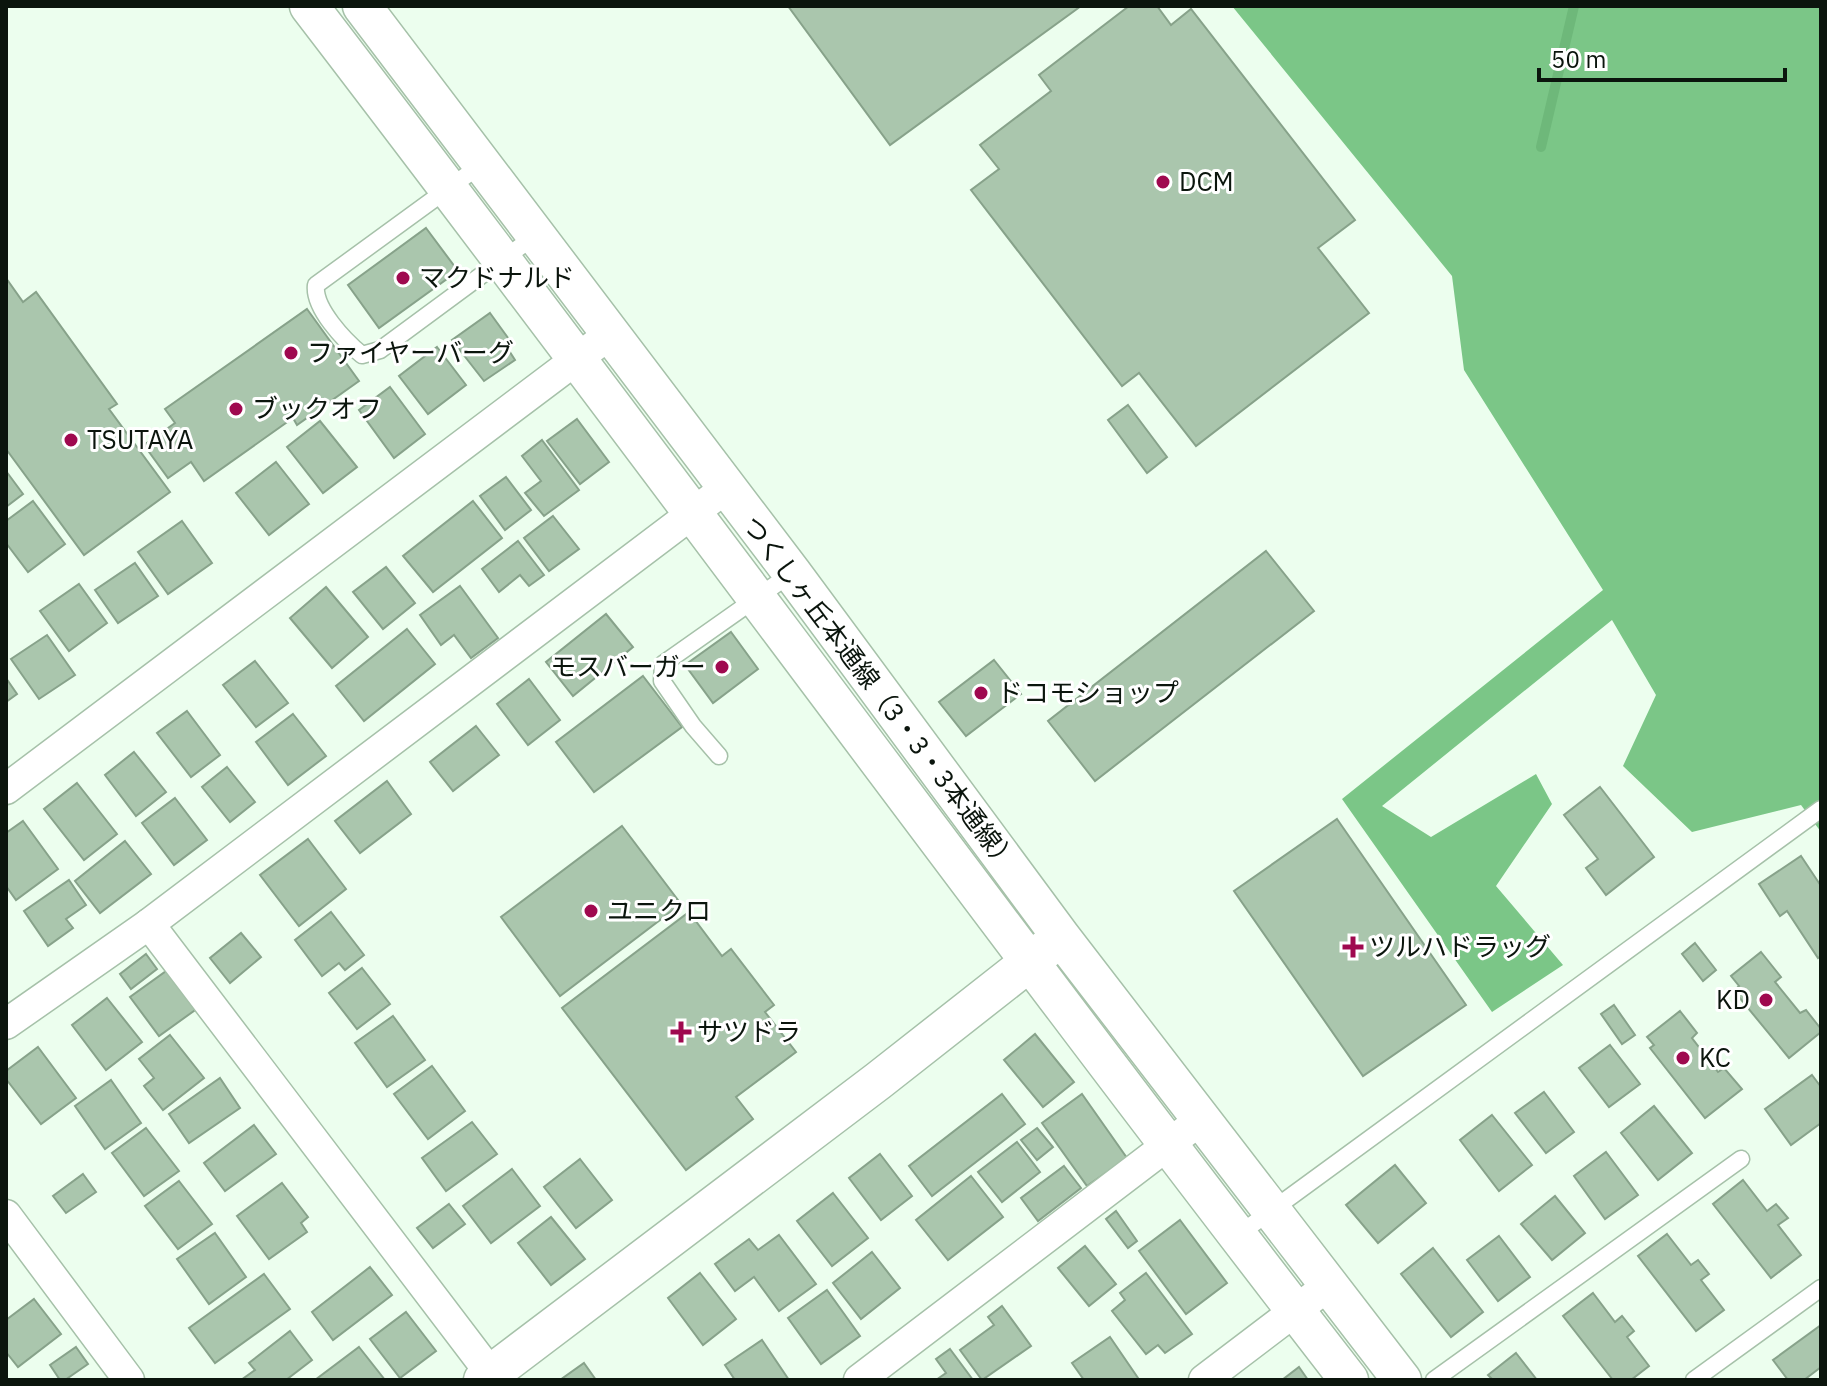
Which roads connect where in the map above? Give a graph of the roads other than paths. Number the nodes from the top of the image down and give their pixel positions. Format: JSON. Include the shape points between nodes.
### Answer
{"nodes":[{"id":1,"x":309,"y":6,"type":"edge"},
{"id":2,"x":362,"y":6,"type":"edge"},
{"id":3,"x":483,"y":163,"type":"junction"},
{"id":4,"x":449,"y":188,"type":"junction"},
{"id":5,"x":536,"y":235,"type":"junction"},
{"id":6,"x":503,"y":260,"type":"junction"},
{"id":7,"x":610,"y":334,"type":"junction"},
{"id":8,"x":577,"y":360,"type":"junction"},
{"id":9,"x":726,"y":488,"type":"junction"},
{"id":10,"x":693,"y":513,"type":"junction"},
{"id":11,"x":792,"y":573,"type":"junction"},
{"id":12,"x":758,"y":597,"type":"junction"},
{"id":13,"x":719,"y":756,"type":"dead end"},
{"id":14,"x":6,"y":789,"type":"edge"},
{"id":15,"x":1821,"y":809,"type":"edge"},
{"id":16,"x":149,"y":924,"type":"junction"},
{"id":17,"x":1061,"y":937,"type":"junction"},
{"id":18,"x":1028,"y":963,"type":"junction"},
{"id":19,"x":6,"y":1024,"type":"edge"},
{"id":20,"x":1203,"y":1118,"type":"junction"},
{"id":21,"x":1169,"y":1143,"type":"junction"},
{"id":22,"x":1741,"y":1159,"type":"dead end"},
{"id":23,"x":1271,"y":1210,"type":"junction"},
{"id":24,"x":6,"y":1215,"type":"edge"},
{"id":25,"x":1238,"y":1235,"type":"junction"},
{"id":26,"x":1329,"y":1285,"type":"junction"},
{"id":27,"x":1821,"y":1288,"type":"edge"},
{"id":28,"x":1295,"y":1310,"type":"junction"},
{"id":29,"x":487,"y":1377,"type":"edge"},
{"id":30,"x":129,"y":1380,"type":"edge"},
{"id":31,"x":859,"y":1380,"type":"edge"},
{"id":32,"x":1204,"y":1380,"type":"edge"},
{"id":33,"x":1349,"y":1380,"type":"edge"},
{"id":34,"x":1402,"y":1380,"type":"edge"},
{"id":35,"x":1434,"y":1380,"type":"edge"},
{"id":36,"x":1694,"y":1380,"type":"edge"}],
"edges":[{"from":1,"to":4,"type":"street","name":"つくしヶ丘本通線（3・3・3本通線）"},
{"from":2,"to":3,"type":"street","name":"つくしヶ丘本通線（3・3・3本通線）"},
{"from":3,"to":4,"type":"lane"},
{"from":3,"to":5,"type":"street","name":"つくしヶ丘本通線（3・3・3本通線）"},
{"from":4,"to":6,"type":"street","name":"つくしヶ丘本通線（3・3・3本通線）"},
{"from":4,"to":6,"type":"lane","via":[[316,285],[314,294],[341,338],[362,355],[380,350]]},
{"from":5,"to":6,"type":"lane"},
{"from":5,"to":7,"type":"street","name":"つくしヶ丘本通線（3・3・3本通線）"},
{"from":6,"to":8,"type":"street","name":"つくしヶ丘本通線（3・3・3本通線）"},
{"from":7,"to":8,"type":"street"},
{"from":7,"to":9,"type":"street","name":"つくしヶ丘本通線（3・3・3本通線）"},
{"from":8,"to":10,"type":"street","name":"つくしヶ丘本通線（3・3・3本通線）"},
{"from":8,"to":14,"type":"street"},
{"from":9,"to":10,"type":"street"},
{"from":9,"to":11,"type":"street","name":"つくしヶ丘本通線（3・3・3本通線）"},
{"from":10,"to":12,"type":"street","name":"つくしヶ丘本通線（3・3・3本通線）"},
{"from":10,"to":16,"type":"street"},
{"from":11,"to":12,"type":"lane"},
{"from":11,"to":17,"type":"street","name":"つくしヶ丘本通線（3・3・3本通線）"},
{"from":12,"to":13,"type":"lane","via":[[663,664],[662,681]]},
{"from":12,"to":18,"type":"street","name":"つくしヶ丘本通線（3・3・3本通線）"},
{"from":15,"to":23,"type":"lane"},
{"from":16,"to":19,"type":"street"},
{"from":16,"to":29,"type":"street"},
{"from":17,"to":18,"type":"street"},
{"from":17,"to":20,"type":"street","name":"つくしヶ丘本通線（3・3・3本通線）"},
{"from":18,"to":21,"type":"street","name":"つくしヶ丘本通線（3・3・3本通線）"},
{"from":18,"to":29,"type":"street"},
{"from":20,"to":21,"type":"street"},
{"from":20,"to":23,"type":"street","name":"つくしヶ丘本通線（3・3・3本通線）"},
{"from":21,"to":25,"type":"street","name":"つくしヶ丘本通線（3・3・3本通線）"},
{"from":21,"to":31,"type":"street"},
{"from":22,"to":35,"type":"lane"},
{"from":23,"to":25,"type":"lane"},
{"from":23,"to":26,"type":"street","name":"つくしヶ丘本通線（3・3・3本通線）"},
{"from":24,"to":30,"type":"street"},
{"from":25,"to":28,"type":"street","name":"つくしヶ丘本通線（3・3・3本通線）"},
{"from":26,"to":28,"type":"street"},
{"from":26,"to":34,"type":"street","name":"つくしヶ丘本通線（3・3・3本通線）"},
{"from":27,"to":36,"type":"lane"},
{"from":28,"to":32,"type":"street"},
{"from":28,"to":33,"type":"street","name":"つくしヶ丘本通線（3・3・3本通線）"}]}
